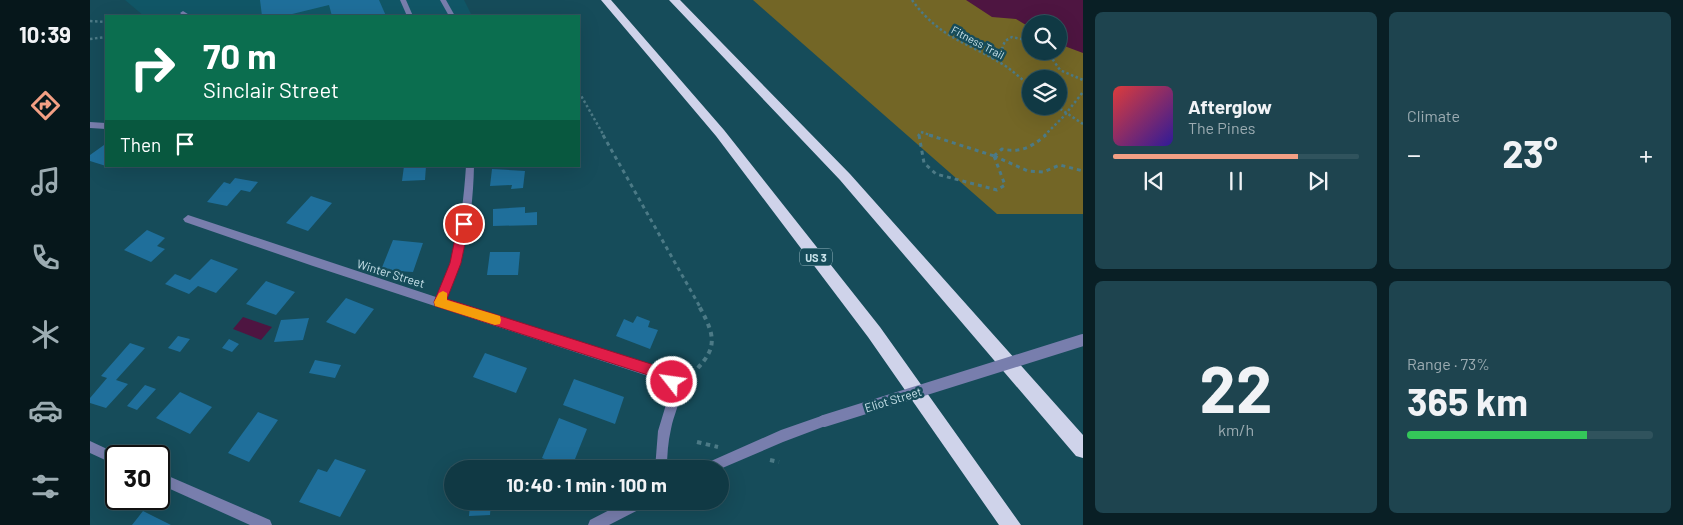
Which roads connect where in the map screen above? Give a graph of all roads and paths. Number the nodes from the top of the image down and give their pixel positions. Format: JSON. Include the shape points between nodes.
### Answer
{"nodes":[{"id":1,"x":403,"y":0,"type":"edge"},
{"id":2,"x":443,"y":0,"type":"edge"},
{"id":3,"x":606,"y":0,"type":"edge"},
{"id":4,"x":674,"y":0,"type":"edge"},
{"id":5,"x":912,"y":0,"type":"edge"},
{"id":6,"x":410,"y":15,"type":"edge"},
{"id":7,"x":451,"y":15,"type":"edge"},
{"id":8,"x":90,"y":20,"type":"edge"},
{"id":9,"x":105,"y":22,"type":"edge"},
{"id":10,"x":105,"y":37,"type":"edge"},
{"id":11,"x":90,"y":39,"type":"edge"},
{"id":12,"x":1022,"y":39,"type":"edge"},
{"id":13,"x":991,"y":58,"type":"junction"},
{"id":14,"x":1053,"y":60,"type":"edge"},
{"id":15,"x":1022,"y":80,"type":"edge"},
{"id":16,"x":1083,"y":80,"type":"edge"},
{"id":17,"x":1083,"y":92,"type":"edge"},
{"id":18,"x":580,"y":94,"type":"edge"},
{"id":19,"x":1067,"y":111,"type":"edge"},
{"id":20,"x":1067,"y":113,"type":"edge"},
{"id":21,"x":1063,"y":115,"type":"edge"},
{"id":22,"x":1083,"y":124,"type":"edge"},
{"id":23,"x":90,"y":125,"type":"edge"},
{"id":24,"x":105,"y":126,"type":"edge"},
{"id":25,"x":994,"y":156,"type":"junction"},
{"id":26,"x":470,"y":167,"type":"edge"},
{"id":27,"x":1083,"y":171,"type":"edge"},
{"id":28,"x":188,"y":219,"type":"dead end"},
{"id":29,"x":440,"y":302,"type":"junction"},
{"id":30,"x":1083,"y":340,"type":"edge"},
{"id":31,"x":674,"y":391,"type":"junction"},
{"id":32,"x":90,"y":447,"type":"edge"},
{"id":33,"x":1083,"y":449,"type":"edge"},
{"id":34,"x":105,"y":454,"type":"edge"},
{"id":35,"x":661,"y":460,"type":"edge"},
{"id":36,"x":726,"y":460,"type":"edge"},
{"id":37,"x":170,"y":483,"type":"edge"},
{"id":38,"x":624,"y":510,"type":"edge"},
{"id":39,"x":266,"y":525,"type":"edge"},
{"id":40,"x":595,"y":525,"type":"edge"},
{"id":41,"x":1011,"y":525,"type":"edge"}],
"edges":[{"from":1,"to":6,"type":"lane"},
{"from":2,"to":7,"type":"lane"},
{"from":3,"to":41,"type":"highway","number":"US 3","via":[[732,148],[874,332]]},
{"from":4,"to":33,"type":"highway","via":[[845,177]]},
{"from":5,"to":13,"type":"path","name":"Fitness Trail","via":[[938,30]]},
{"from":8,"to":9,"type":"path"},
{"from":10,"to":11,"type":"path"},
{"from":12,"to":13,"type":"path","via":[[1012,37],[1005,41],[1000,54]]},
{"from":13,"to":15,"type":"path","name":"Fitness Trail"},
{"from":14,"to":16,"type":"path","via":[[1060,70]]},
{"from":17,"to":19,"type":"path"},
{"from":18,"to":31,"type":"path","via":[[712,329],[712,350],[708,358]]},
{"from":20,"to":22,"type":"path"},
{"from":21,"to":25,"type":"path","via":[[1030,147],[1021,151],[1002,149]]},
{"from":23,"to":24,"type":"street"},
{"from":25,"to":25,"type":"path","via":[[921,132],[918,136],[924,163],[936,174],[997,190],[1005,185]]},
{"from":25,"to":27,"type":"path","via":[[1028,171],[1043,172],[1060,165]]},
{"from":26,"to":29,"type":"street","via":[[456,263]]},
{"from":28,"to":29,"type":"street","name":"Winter Street"},
{"from":29,"to":31,"type":"street","name":"Winter Street","via":[[651,370],[672,382]]},
{"from":30,"to":36,"type":"street","name":"Eliot Street","bridge":true,"via":[[824,421]]},
{"from":31,"to":35,"type":"street"},
{"from":32,"to":34,"type":"street"},
{"from":37,"to":39,"type":"street"},
{"from":38,"to":40,"type":"street"}]}
